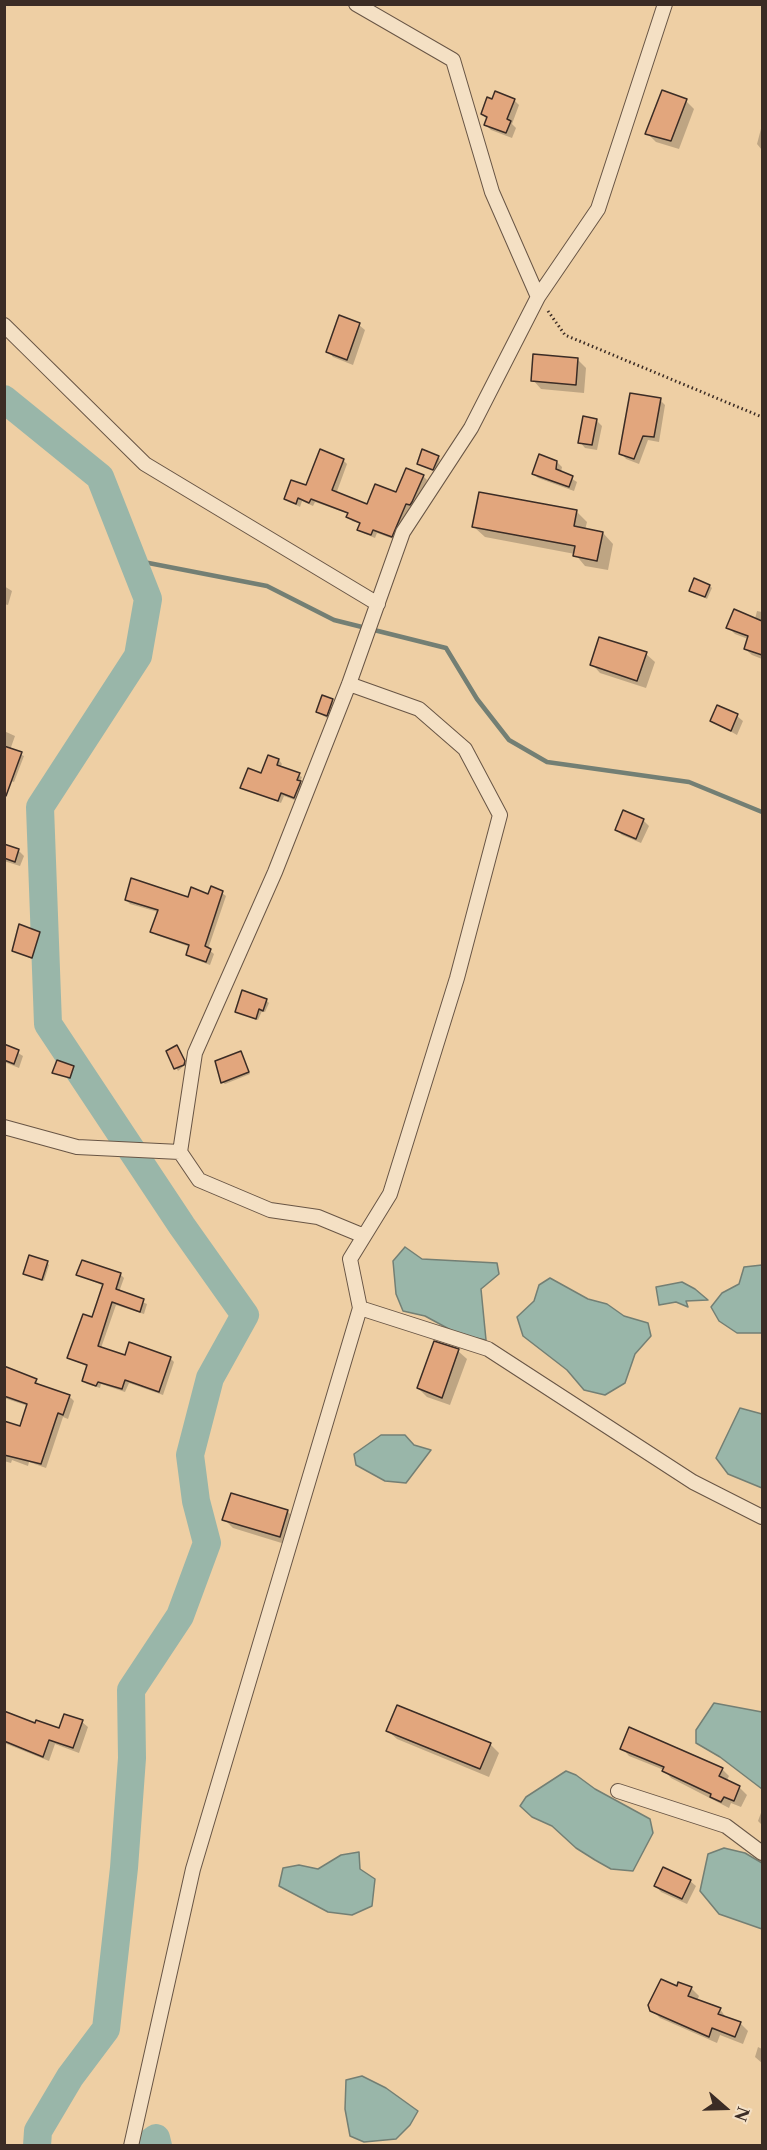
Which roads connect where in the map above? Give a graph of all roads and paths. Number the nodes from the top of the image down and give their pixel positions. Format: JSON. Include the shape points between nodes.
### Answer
{"nodes":[{"id":1,"x":356,"y":4,"type":"edge"},
{"id":2,"x":665,"y":4,"type":"edge"},
{"id":3,"x":538,"y":297,"type":"junction"},
{"id":4,"x":4,"y":326,"type":"edge"},
{"id":5,"x":762,"y":417,"type":"edge"},
{"id":6,"x":378,"y":604,"type":"junction"},
{"id":7,"x":350,"y":684,"type":"junction"},
{"id":8,"x":4,"y":1127,"type":"edge"},
{"id":9,"x":180,"y":1152,"type":"junction"},
{"id":10,"x":364,"y":1236,"type":"junction"},
{"id":11,"x":360,"y":1308,"type":"junction"},
{"id":12,"x":762,"y":1516,"type":"edge"},
{"id":13,"x":618,"y":1791,"type":"dead end"},
{"id":14,"x":762,"y":1853,"type":"edge"},
{"id":15,"x":131,"y":2145,"type":"edge"}],
"edges":[{"from":1,"to":3,"type":"street","via":[[453,60],[492,192]]},
{"from":2,"to":3,"type":"street","via":[[598,209]]},
{"from":3,"to":5,"type":"path","via":[[565,335]]},
{"from":3,"to":6,"type":"street","via":[[471,428],[403,532]]},
{"from":4,"to":6,"type":"street","via":[[145,464]]},
{"from":6,"to":7,"type":"street"},
{"from":7,"to":9,"type":"street","via":[[275,872],[195,1053]]},
{"from":7,"to":10,"type":"street","via":[[419,709],[435,722],[465,749],[500,815],[457,978],[390,1194]]},
{"from":8,"to":9,"type":"street","via":[[77,1147]]},
{"from":9,"to":10,"type":"street","via":[[199,1180],[270,1210],[318,1217]]},
{"from":10,"to":11,"type":"street","via":[[350,1259]]},
{"from":11,"to":12,"type":"street","via":[[488,1349],[693,1482]]},
{"from":11,"to":15,"type":"street","via":[[193,1869]]},
{"from":13,"to":14,"type":"street","via":[[726,1826]]}]}
